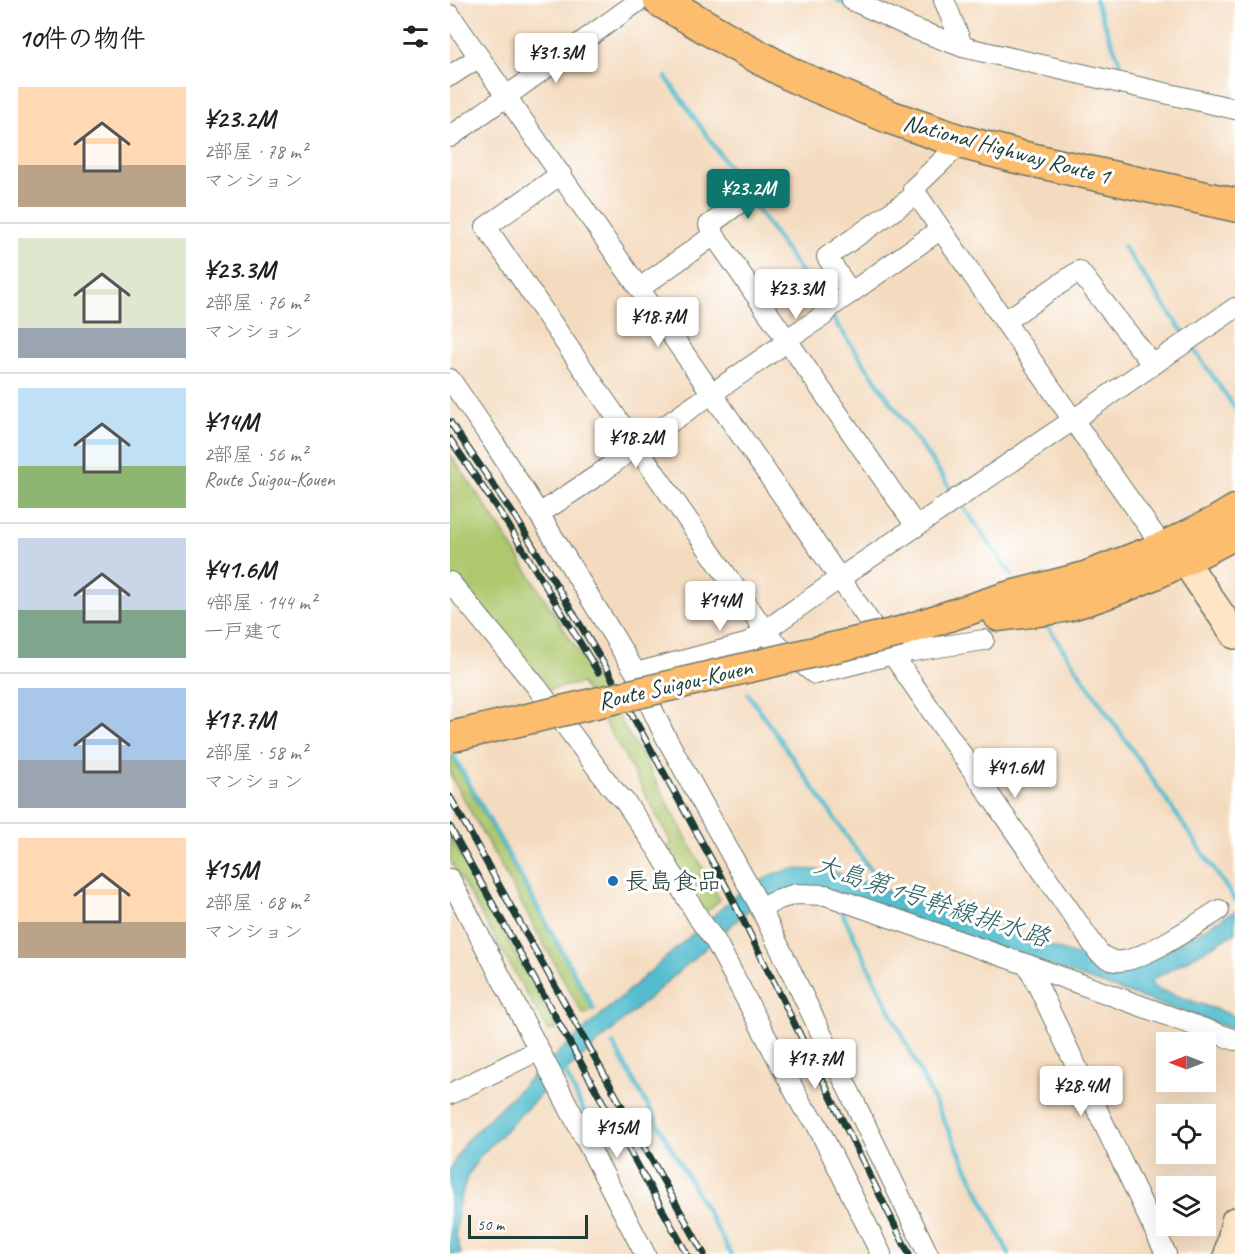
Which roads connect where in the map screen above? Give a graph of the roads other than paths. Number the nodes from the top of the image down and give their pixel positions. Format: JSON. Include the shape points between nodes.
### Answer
{"nodes":[{"id":1,"x":640,"y":0,"type":"edge"},
{"id":2,"x":660,"y":0,"type":"edge"},
{"id":3,"x":852,"y":0,"type":"edge"},
{"id":4,"x":944,"y":0,"type":"edge"},
{"id":5,"x":450,"y":15,"type":"edge"},
{"id":6,"x":963,"y":47,"type":"junction"},
{"id":7,"x":479,"y":57,"type":"junction"},
{"id":8,"x":450,"y":76,"type":"edge"},
{"id":9,"x":507,"y":97,"type":"junction"},
{"id":10,"x":1235,"y":109,"type":"edge"},
{"id":11,"x":450,"y":137,"type":"edge"},
{"id":12,"x":962,"y":142,"type":"junction"},
{"id":13,"x":561,"y":174,"type":"junction"},
{"id":14,"x":752,"y":194,"type":"dead end"},
{"id":15,"x":917,"y":194,"type":"junction"},
{"id":16,"x":1234,"y":206,"type":"edge"},
{"id":17,"x":941,"y":229,"type":"junction"},
{"id":18,"x":714,"y":235,"type":"junction"},
{"id":19,"x":640,"y":288,"type":"junction"},
{"id":20,"x":851,"y":292,"type":"junction"},
{"id":21,"x":1235,"y":308,"type":"edge"},
{"id":22,"x":1005,"y":321,"type":"junction"},
{"id":23,"x":788,"y":340,"type":"junction"},
{"id":24,"x":1153,"y":364,"type":"junction"},
{"id":25,"x":450,"y":380,"type":"edge"},
{"id":26,"x":712,"y":394,"type":"junction"},
{"id":27,"x":1073,"y":420,"type":"junction"},
{"id":28,"x":636,"y":446,"type":"junction"},
{"id":29,"x":1235,"y":510,"type":"edge"},
{"id":30,"x":539,"y":514,"type":"junction"},
{"id":31,"x":916,"y":526,"type":"junction"},
{"id":32,"x":1235,"y":534,"type":"edge"},
{"id":33,"x":1173,"y":550,"type":"junction"},
{"id":34,"x":840,"y":578,"type":"junction"},
{"id":35,"x":450,"y":582,"type":"edge"},
{"id":36,"x":765,"y":631,"type":"junction"},
{"id":37,"x":1235,"y":635,"type":"edge"},
{"id":38,"x":984,"y":640,"type":"dead end"},
{"id":39,"x":897,"y":643,"type":"junction"},
{"id":40,"x":636,"y":673,"type":"junction"},
{"id":41,"x":450,"y":736,"type":"edge"},
{"id":42,"x":450,"y":879,"type":"edge"},
{"id":43,"x":759,"y":905,"type":"junction"},
{"id":44,"x":1219,"y":910,"type":"dead end"},
{"id":45,"x":1097,"y":956,"type":"junction"},
{"id":46,"x":1028,"y":965,"type":"junction"},
{"id":47,"x":1087,"y":983,"type":"junction"},
{"id":48,"x":1235,"y":1040,"type":"edge"},
{"id":49,"x":542,"y":1055,"type":"junction"},
{"id":50,"x":450,"y":1094,"type":"edge"},
{"id":51,"x":1235,"y":1221,"type":"edge"},
{"id":52,"x":645,"y":1254,"type":"edge"},
{"id":53,"x":880,"y":1254,"type":"edge"},
{"id":54,"x":928,"y":1254,"type":"edge"},
{"id":55,"x":1167,"y":1254,"type":"edge"},
{"id":56,"x":1228,"y":1254,"type":"edge"}],
"edges":[{"from":1,"to":9,"type":"street"},
{"from":2,"to":12,"type":"highway","name":"National Highway Route 1","via":[[794,76]]},
{"from":3,"to":6,"type":"street"},
{"from":4,"to":6,"type":"street"},
{"from":5,"to":7,"type":"street"},
{"from":6,"to":10,"type":"street"},
{"from":7,"to":8,"type":"street"},
{"from":7,"to":9,"type":"street"},
{"from":9,"to":11,"type":"street"},
{"from":9,"to":13,"type":"street"},
{"from":12,"to":15,"type":"street","via":[[914,189]]},
{"from":12,"to":16,"type":"highway","name":"National Highway Route 1"},
{"from":13,"to":19,"type":"street"},
{"from":13,"to":28,"type":"street","via":[[486,227]]},
{"from":14,"to":18,"type":"street","via":[[709,225]]},
{"from":15,"to":17,"type":"street"},
{"from":15,"to":20,"type":"street","via":[[827,256]]},
{"from":17,"to":20,"type":"street"},
{"from":17,"to":22,"type":"street"},
{"from":18,"to":19,"type":"street"},
{"from":18,"to":23,"type":"street"},
{"from":19,"to":26,"type":"street"},
{"from":20,"to":23,"type":"street"},
{"from":21,"to":24,"type":"street"},
{"from":22,"to":24,"type":"street","via":[[1079,271]]},
{"from":22,"to":27,"type":"street"},
{"from":23,"to":26,"type":"street"},
{"from":23,"to":31,"type":"street"},
{"from":24,"to":27,"type":"street"},
{"from":25,"to":30,"type":"street"},
{"from":26,"to":28,"type":"street"},
{"from":26,"to":34,"type":"street"},
{"from":27,"to":31,"type":"street"},
{"from":27,"to":33,"type":"street"},
{"from":28,"to":30,"type":"street"},
{"from":28,"to":36,"type":"street"},
{"from":29,"to":33,"type":"main road","name":"Route Suigou-Kouen"},
{"from":30,"to":40,"type":"street"},
{"from":31,"to":34,"type":"street"},
{"from":32,"to":33,"type":"main road","name":"Route Suigou-Kouen"},
{"from":33,"to":37,"type":"street"},
{"from":33,"to":39,"type":"main road","name":"Route Suigou-Kouen","via":[[1130,585],[1065,606]]},
{"from":34,"to":36,"type":"street"},
{"from":34,"to":39,"type":"street"},
{"from":35,"to":53,"type":"street","via":[[536,686],[658,850],[716,942],[803,1107],[815,1121]]},
{"from":36,"to":39,"type":"street","via":[[815,674]]},
{"from":36,"to":40,"type":"street","via":[[746,644]]},
{"from":38,"to":39,"type":"street"},
{"from":39,"to":41,"type":"main road","name":"Route Suigou-Kouen","bridge":true},
{"from":39,"to":45,"type":"street"},
{"from":40,"to":43,"type":"street","via":[[663,732]]},
{"from":42,"to":49,"type":"street"},
{"from":43,"to":46,"type":"street","via":[[796,894],[826,895]]},
{"from":43,"to":54,"type":"street"},
{"from":44,"to":45,"type":"street","via":[[1155,949],[1127,960]]},
{"from":45,"to":47,"type":"street"},
{"from":46,"to":47,"type":"street"},
{"from":46,"to":55,"type":"street"},
{"from":47,"to":48,"type":"street"},
{"from":49,"to":50,"type":"street"},
{"from":49,"to":52,"type":"street"},
{"from":51,"to":56,"type":"street"}]}
